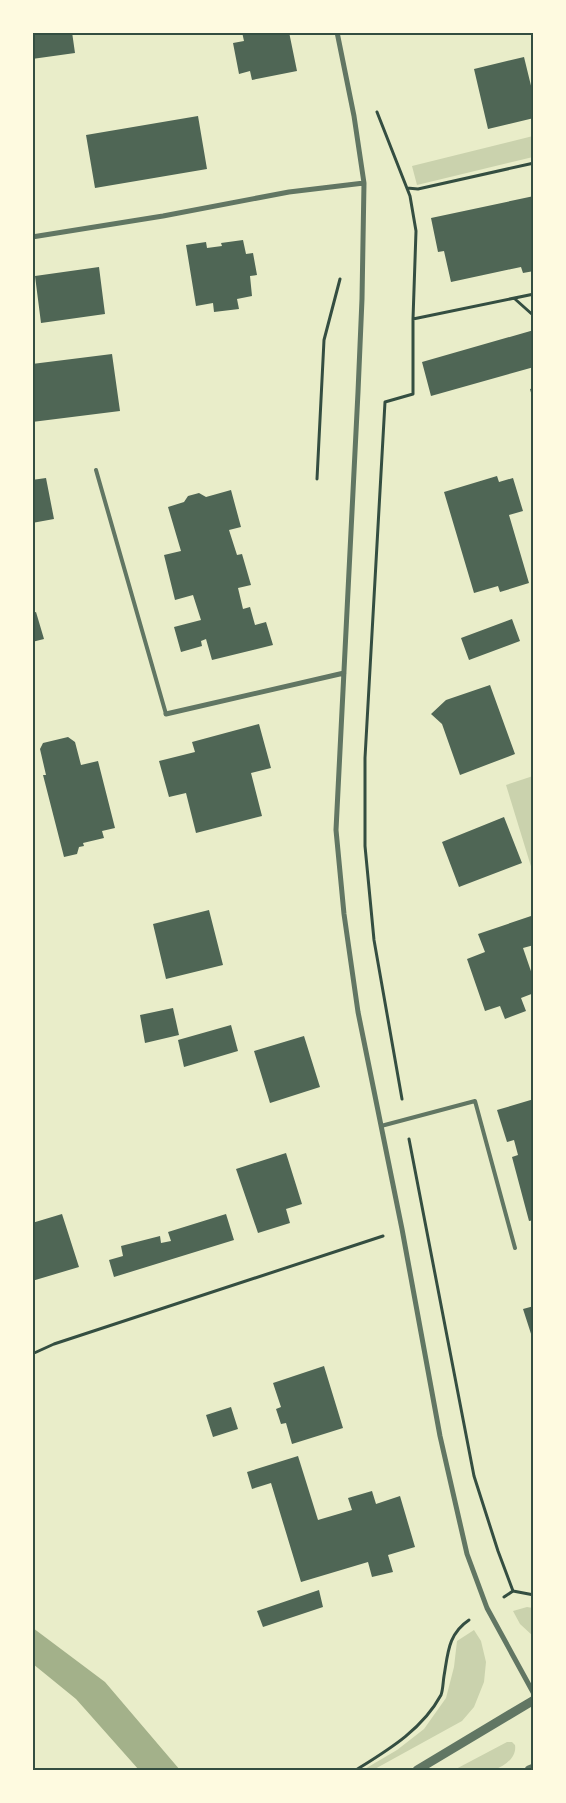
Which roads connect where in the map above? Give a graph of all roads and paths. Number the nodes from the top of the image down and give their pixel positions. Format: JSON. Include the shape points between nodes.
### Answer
{"nodes":[{"id":1,"x":337,"y":32,"type":"edge"},
{"id":2,"x":375,"y":104,"type":"dead end"},
{"id":3,"x":534,"y":163,"type":"edge"},
{"id":4,"x":364,"y":183,"type":"junction"},
{"id":5,"x":407,"y":188,"type":"junction"},
{"id":6,"x":32,"y":237,"type":"edge"},
{"id":7,"x":341,"y":271,"type":"dead end"},
{"id":8,"x":534,"y":294,"type":"edge"},
{"id":9,"x":515,"y":298,"type":"junction"},
{"id":10,"x":534,"y":316,"type":"edge"},
{"id":11,"x":413,"y":319,"type":"junction"},
{"id":12,"x":96,"y":470,"type":"dead end"},
{"id":13,"x":317,"y":479,"type":"dead end"},
{"id":14,"x":344,"y":673,"type":"junction"},
{"id":15,"x":166,"y":714,"type":"joint"},
{"id":16,"x":405,"y":1120,"type":"junction"},
{"id":17,"x":381,"y":1126,"type":"junction"},
{"id":18,"x":402,"y":1229,"type":"junction"},
{"id":19,"x":515,"y":1248,"type":"dead end"},
{"id":20,"x":32,"y":1354,"type":"edge"},
{"id":21,"x":513,"y":1591,"type":"junction"},
{"id":22,"x":534,"y":1595,"type":"edge"},
{"id":23,"x":487,"y":1608,"type":"junction"},
{"id":24,"x":534,"y":1694,"type":"edge"},
{"id":25,"x":534,"y":1700,"type":"edge"},
{"id":26,"x":534,"y":1768,"type":"edge"},
{"id":27,"x":356,"y":1770,"type":"edge"},
{"id":28,"x":417,"y":1770,"type":"edge"},
{"id":29,"x":529,"y":1770,"type":"edge"}],
"edges":[{"from":1,"to":4,"type":"street"},
{"from":2,"to":5,"type":"path"},
{"from":3,"to":5,"type":"path","via":[[418,189]]},
{"from":4,"to":6,"type":"street","via":[[289,192]]},
{"from":4,"to":14,"type":"street","via":[[362,298]]},
{"from":5,"to":11,"type":"path","via":[[416,231]]},
{"from":7,"to":13,"type":"path","via":[[324,340]]},
{"from":8,"to":9,"type":"path"},
{"from":9,"to":10,"type":"path"},
{"from":9,"to":11,"type":"path"},
{"from":11,"to":16,"type":"path","via":[[413,394],[385,402],[365,758],[365,846],[374,940]]},
{"from":12,"to":15,"type":"lane"},
{"from":14,"to":15,"type":"street"},
{"from":14,"to":17,"type":"street","via":[[336,830],[358,1012]]},
{"from":16,"to":17,"type":"lane"},
{"from":16,"to":19,"type":"lane","via":[[474,1101]]},
{"from":16,"to":21,"type":"path","via":[[474,1476]]},
{"from":17,"to":18,"type":"street"},
{"from":18,"to":20,"type":"path"},
{"from":18,"to":23,"type":"street","via":[[444,1455],[467,1554]]},
{"from":21,"to":22,"type":"path"},
{"from":21,"to":23,"type":"path"},
{"from":23,"to":24,"type":"street"},
{"from":23,"to":27,"type":"path","via":[[453,1634],[442,1694],[424,1719],[397,1745]]},
{"from":25,"to":28,"type":"street"},
{"from":26,"to":29,"type":"street"}]}
